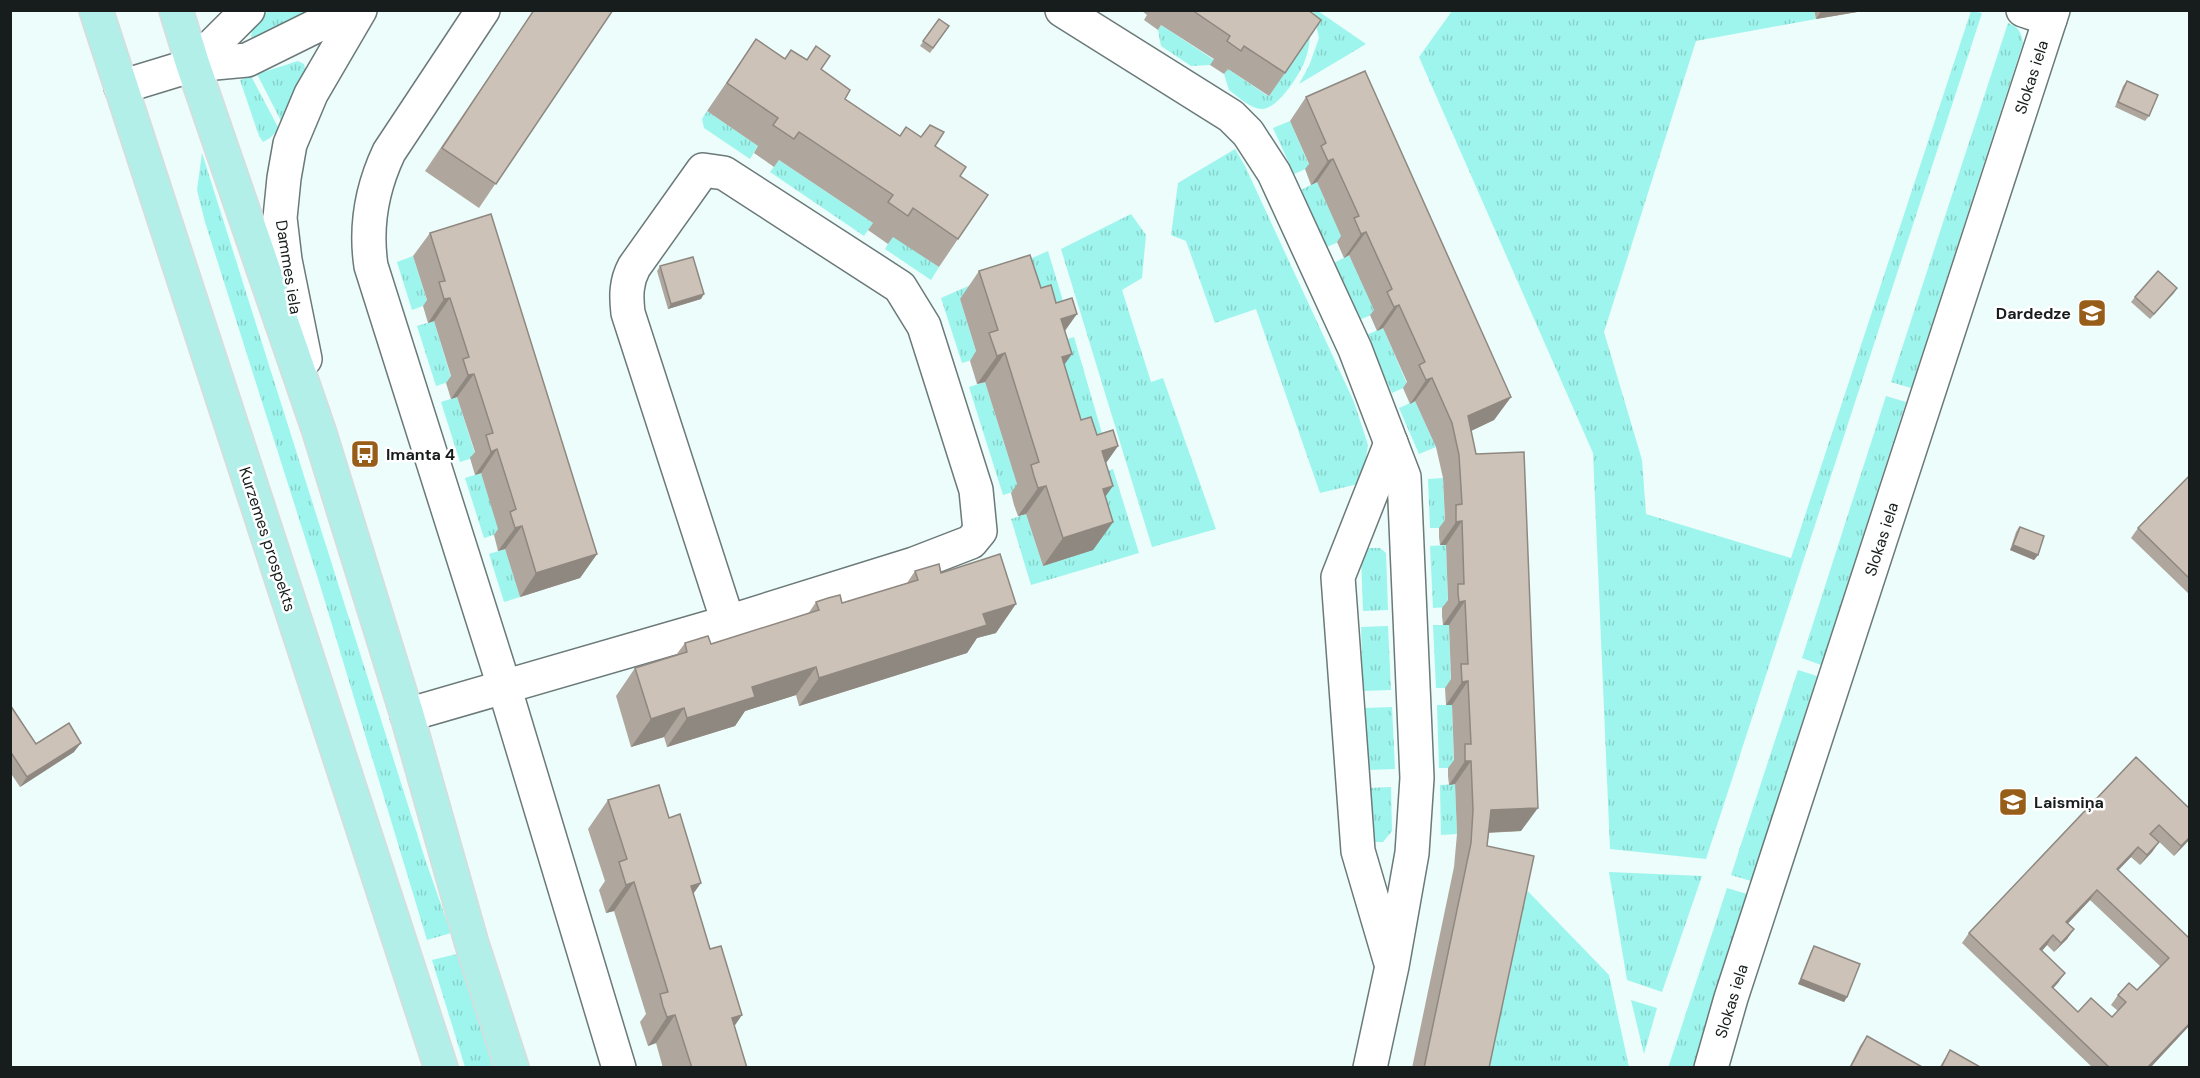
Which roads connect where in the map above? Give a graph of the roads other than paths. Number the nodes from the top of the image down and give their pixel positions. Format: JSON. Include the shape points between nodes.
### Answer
{"nodes":[{"id":1,"x":96,"y":10,"type":"edge"},
{"id":2,"x":176,"y":10,"type":"edge"},
{"id":3,"x":248,"y":10,"type":"edge"},
{"id":4,"x":336,"y":10,"type":"edge"},
{"id":5,"x":360,"y":10,"type":"edge"},
{"id":6,"x":483,"y":10,"type":"edge"},
{"id":7,"x":1062,"y":10,"type":"edge"},
{"id":8,"x":2042,"y":14,"type":"edge"},
{"id":9,"x":193,"y":65,"type":"junction"},
{"id":10,"x":121,"y":87,"type":"junction"},
{"id":11,"x":319,"y":431,"type":"junction"},
{"id":12,"x":1391,"y":443,"type":"junction"},
{"id":13,"x":728,"y":622,"type":"junction"},
{"id":14,"x":504,"y":686,"type":"junction"},
{"id":15,"x":407,"y":715,"type":"junction"},
{"id":16,"x":1392,"y":966,"type":"junction"},
{"id":17,"x":441,"y":1068,"type":"edge"},
{"id":18,"x":512,"y":1068,"type":"edge"},
{"id":19,"x":619,"y":1068,"type":"edge"},
{"id":20,"x":1370,"y":1068,"type":"edge"},
{"id":21,"x":1711,"y":1068,"type":"edge"}],
"edges":[{"from":1,"to":10,"type":"main road","name":"Kurzemes prospekts"},
{"from":2,"to":9,"type":"main road"},
{"from":3,"to":9,"type":"street"},
{"from":4,"to":9,"type":"street","via":[[326,21],[248,60]]},
{"from":5,"to":11,"type":"street","name":"Dammes iela","via":[[311,94],[290,144],[280,208],[285,260]]},
{"from":6,"to":14,"type":"street","via":[[388,152],[371,205],[368,249]]},
{"from":7,"to":12,"type":"street","via":[[1231,116],[1248,133],[1274,173],[1355,349]]},
{"from":8,"to":21,"type":"street","name":"Slokas iela"},
{"from":9,"to":10,"type":"street"},
{"from":9,"to":11,"type":"main road"},
{"from":10,"to":17,"type":"main road","name":"Kurzemes prospekts"},
{"from":11,"to":15,"type":"main road"},
{"from":12,"to":16,"type":"street","via":[[1404,477],[1417,778],[1412,853]]},
{"from":12,"to":16,"type":"street","via":[[1338,577],[1358,851]]},
{"from":13,"to":13,"type":"street","via":[[914,564],[971,542],[981,524],[976,490],[924,326],[900,287],[724,173],[703,170],[634,267],[626,294],[628,313]]},
{"from":13,"to":14,"type":"street"},
{"from":14,"to":15,"type":"street"},
{"from":14,"to":19,"type":"street"},
{"from":15,"to":18,"type":"main road","via":[[471,941]]},
{"from":16,"to":20,"type":"street"}]}
